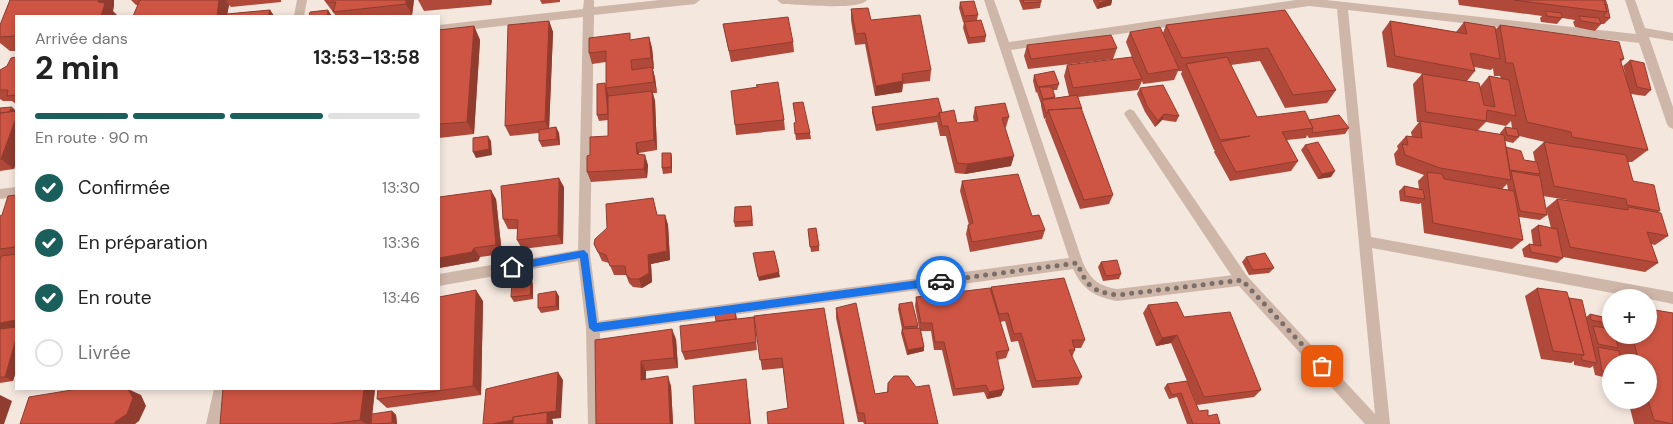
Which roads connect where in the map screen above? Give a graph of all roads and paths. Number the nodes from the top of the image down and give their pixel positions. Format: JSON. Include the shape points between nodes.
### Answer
{"nodes":[{"id":1,"x":302,"y":0,"type":"edge"},
{"id":2,"x":589,"y":0,"type":"edge"},
{"id":3,"x":695,"y":0,"type":"edge"},
{"id":4,"x":782,"y":0,"type":"edge"},
{"id":5,"x":862,"y":0,"type":"edge"},
{"id":6,"x":989,"y":0,"type":"edge"},
{"id":7,"x":1630,"y":0,"type":"edge"},
{"id":8,"x":1342,"y":6,"type":"junction"},
{"id":9,"x":590,"y":13,"type":"junction"},
{"id":10,"x":299,"y":15,"type":"edge"},
{"id":11,"x":440,"y":29,"type":"edge"},
{"id":12,"x":1643,"y":36,"type":"junction"},
{"id":13,"x":1673,"y":37,"type":"edge"},
{"id":14,"x":1005,"y":47,"type":"junction"},
{"id":15,"x":1130,"y":114,"type":"dead end"},
{"id":16,"x":1673,"y":124,"type":"edge"},
{"id":17,"x":15,"y":192,"type":"edge"},
{"id":18,"x":0,"y":194,"type":"edge"},
{"id":19,"x":1365,"y":241,"type":"junction"},
{"id":20,"x":584,"y":254,"type":"junction"},
{"id":21,"x":1077,"y":263,"type":"junction"},
{"id":22,"x":440,"y":280,"type":"edge"},
{"id":23,"x":1242,"y":280,"type":"junction"},
{"id":24,"x":1673,"y":298,"type":"edge"},
{"id":25,"x":594,"y":328,"type":"junction"},
{"id":26,"x":221,"y":390,"type":"edge"},
{"id":27,"x":213,"y":424,"type":"edge"},
{"id":28,"x":595,"y":424,"type":"edge"},
{"id":29,"x":1375,"y":424,"type":"edge"},
{"id":30,"x":1383,"y":424,"type":"edge"}],
"edges":[{"from":1,"to":10,"type":"street"},
{"from":2,"to":9,"type":"street"},
{"from":3,"to":9,"type":"street"},
{"from":4,"to":5,"type":"street"},
{"from":6,"to":14,"type":"street"},
{"from":7,"to":12,"type":"street"},
{"from":8,"to":12,"type":"street"},
{"from":8,"to":14,"type":"street","via":[[1309,2]]},
{"from":8,"to":19,"type":"street"},
{"from":9,"to":11,"type":"street"},
{"from":9,"to":20,"type":"street"},
{"from":12,"to":13,"type":"street"},
{"from":12,"to":16,"type":"street"},
{"from":14,"to":21,"type":"street"},
{"from":15,"to":23,"type":"street"},
{"from":17,"to":18,"type":"street"},
{"from":19,"to":24,"type":"street"},
{"from":19,"to":30,"type":"street"},
{"from":20,"to":22,"type":"street"},
{"from":20,"to":25,"type":"street"},
{"from":21,"to":23,"type":"street","via":[[1085,281],[1101,293],[1118,295]]},
{"from":21,"to":25,"type":"street"},
{"from":23,"to":29,"type":"street"},
{"from":25,"to":28,"type":"street"},
{"from":26,"to":27,"type":"street"}]}
